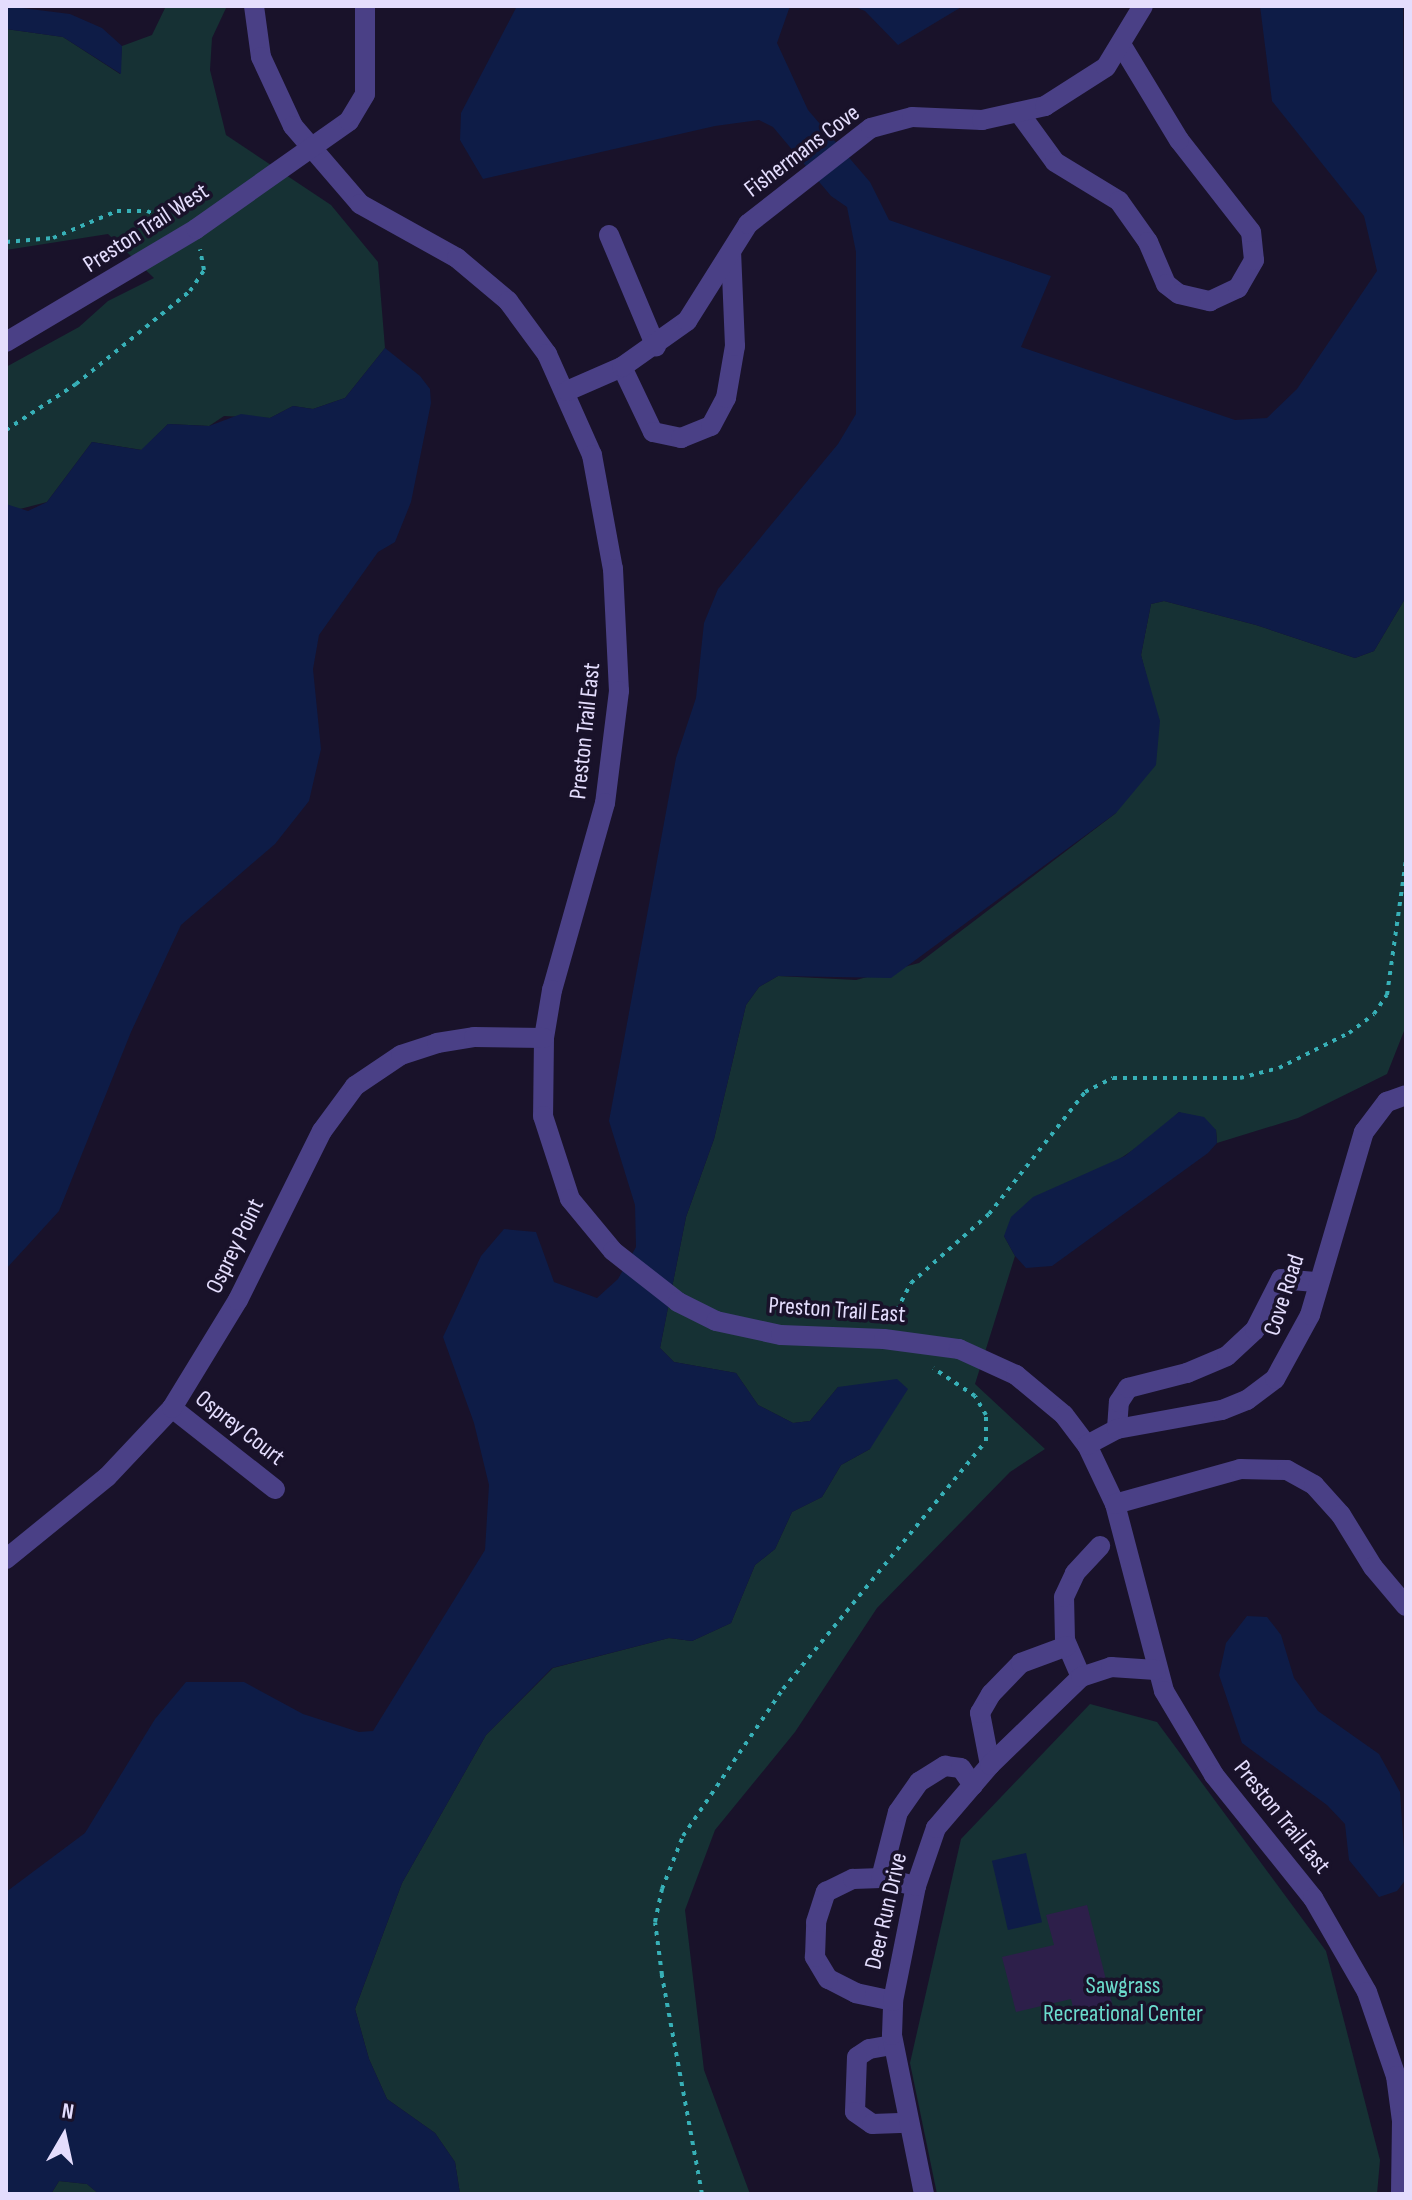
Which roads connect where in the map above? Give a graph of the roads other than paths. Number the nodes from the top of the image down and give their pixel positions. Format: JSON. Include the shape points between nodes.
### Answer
{"nodes":[{"id":1,"x":254,"y":6,"type":"edge"},
{"id":2,"x":365,"y":6,"type":"edge"},
{"id":3,"x":1143,"y":6,"type":"edge"},
{"id":4,"x":1122,"y":46,"type":"junction"},
{"id":5,"x":1020,"y":114,"type":"junction"},
{"id":6,"x":310,"y":149,"type":"junction"},
{"id":7,"x":609,"y":235,"type":"dead end"},
{"id":8,"x":731,"y":247,"type":"junction"},
{"id":9,"x":6,"y":342,"type":"edge"},
{"id":10,"x":656,"y":347,"type":"junction"},
{"id":11,"x":622,"y":367,"type":"junction"},
{"id":12,"x":567,"y":391,"type":"junction"},
{"id":13,"x":544,"y":1038,"type":"junction"},
{"id":14,"x":1406,"y":1095,"type":"edge"},
{"id":15,"x":1318,"y":1282,"type":"junction"},
{"id":16,"x":172,"y":1408,"type":"junction"},
{"id":17,"x":1117,"y":1429,"type":"junction"},
{"id":18,"x":1087,"y":1445,"type":"junction"},
{"id":19,"x":275,"y":1489,"type":"dead end"},
{"id":20,"x":1115,"y":1504,"type":"junction"},
{"id":21,"x":1100,"y":1546,"type":"dead end"},
{"id":22,"x":6,"y":1559,"type":"edge"},
{"id":23,"x":1406,"y":1606,"type":"edge"},
{"id":24,"x":1067,"y":1646,"type":"junction"},
{"id":25,"x":1156,"y":1670,"type":"junction"},
{"id":26,"x":1081,"y":1677,"type":"junction"},
{"id":27,"x":990,"y":1765,"type":"junction"},
{"id":28,"x":973,"y":1785,"type":"junction"},
{"id":29,"x":881,"y":1878,"type":"junction"},
{"id":30,"x":916,"y":1886,"type":"junction"},
{"id":31,"x":893,"y":2001,"type":"junction"},
{"id":32,"x":892,"y":2045,"type":"junction"},
{"id":33,"x":1404,"y":2120,"type":"edge"},
{"id":34,"x":907,"y":2123,"type":"junction"},
{"id":35,"x":924,"y":2194,"type":"edge"},
{"id":36,"x":1401,"y":2194,"type":"edge"}],
"edges":[{"from":1,"to":6,"type":"street","name":"Preston Trail East","via":[[261,57],[274,93]]},
{"from":2,"to":6,"type":"street","name":"Preston Trail West","via":[[366,82],[361,107]]},
{"from":3,"to":4,"type":"street","name":"Fishermans Cove"},
{"from":4,"to":5,"type":"street","name":"Fishermans Cove","via":[[1106,67],[1075,90]]},
{"from":4,"to":5,"type":"street","via":[[1179,140],[1251,232],[1254,260],[1238,288],[1210,301],[1179,294],[1166,284],[1148,242],[1119,201],[1055,162]]},
{"from":5,"to":8,"type":"street","name":"Fishermans Cove","via":[[982,120],[896,119],[871,128],[748,224]]},
{"from":6,"to":9,"type":"street","name":"Preston Trail West","via":[[196,229]]},
{"from":6,"to":12,"type":"street","name":"Preston Trail East","via":[[360,204],[457,258],[500,293],[529,326]]},
{"from":7,"to":10,"type":"street"},
{"from":8,"to":10,"type":"street","name":"Fishermans Cove","via":[[707,295]]},
{"from":8,"to":11,"type":"street","via":[[735,346],[726,398],[711,426],[681,438],[653,432]]},
{"from":10,"to":11,"type":"street","name":"Fishermans Cove"},
{"from":11,"to":12,"type":"street","name":"Fishermans Cove"},
{"from":12,"to":13,"type":"street","name":"Preston Trail East","via":[[600,489],[618,620],[619,691],[605,803],[552,990]]},
{"from":13,"to":16,"type":"street","name":"Osprey Point","via":[[474,1037],[437,1043],[401,1055],[355,1086],[322,1131],[238,1300]]},
{"from":13,"to":18,"type":"street","name":"Preston Trail East","via":[[543,1116],[570,1199],[590,1227],[678,1302],[716,1321],[781,1335],[884,1339],[959,1349],[1016,1375],[1064,1415]]},
{"from":14,"to":15,"type":"street","name":"Cove Road","via":[[1387,1102],[1364,1132]]},
{"from":15,"to":17,"type":"street","name":"Cove Road","via":[[1297,1345],[1262,1391],[1222,1410]]},
{"from":15,"to":17,"type":"street","via":[[1281,1279],[1255,1330],[1227,1356],[1128,1388],[1119,1402]]},
{"from":16,"to":19,"type":"street","name":"Osprey Court"},
{"from":16,"to":22,"type":"street","name":"Osprey Point","via":[[107,1477]]},
{"from":17,"to":18,"type":"street","name":"Cove Road"},
{"from":18,"to":20,"type":"street","name":"Preston Trail East"},
{"from":20,"to":23,"type":"street","via":[[1240,1469],[1287,1470],[1314,1485],[1341,1515],[1373,1567]]},
{"from":20,"to":25,"type":"street","name":"Preston Trail East"},
{"from":21,"to":24,"type":"street","via":[[1075,1573],[1064,1597]]},
{"from":24,"to":26,"type":"street"},
{"from":24,"to":27,"type":"street","via":[[1021,1663],[991,1694],[980,1713]]},
{"from":25,"to":26,"type":"street","via":[[1111,1667]]},
{"from":25,"to":33,"type":"street","name":"Preston Trail East","via":[[1214,1775],[1338,1936],[1384,2032]]},
{"from":26,"to":27,"type":"street","name":"Deer Run Drive"},
{"from":27,"to":28,"type":"street","name":"Deer Run Drive"},
{"from":28,"to":29,"type":"street","via":[[961,1768],[945,1766],[919,1782],[898,1812]]},
{"from":28,"to":30,"type":"street","name":"Deer Run Drive","via":[[936,1828]]},
{"from":29,"to":30,"type":"street"},
{"from":29,"to":31,"type":"street","via":[[853,1879],[826,1892],[816,1922],[815,1957],[828,1979],[856,1993]]},
{"from":30,"to":31,"type":"street","name":"Deer Run Drive"},
{"from":31,"to":32,"type":"street","name":"Deer Run Drive"},
{"from":32,"to":34,"type":"street","name":"Deer Run Drive"},
{"from":32,"to":34,"type":"street","via":[[857,2057],[855,2112],[872,2124]]},
{"from":33,"to":36,"type":"street","name":"Preston Trail East"},
{"from":34,"to":35,"type":"street","name":"Deer Run Drive"}]}
